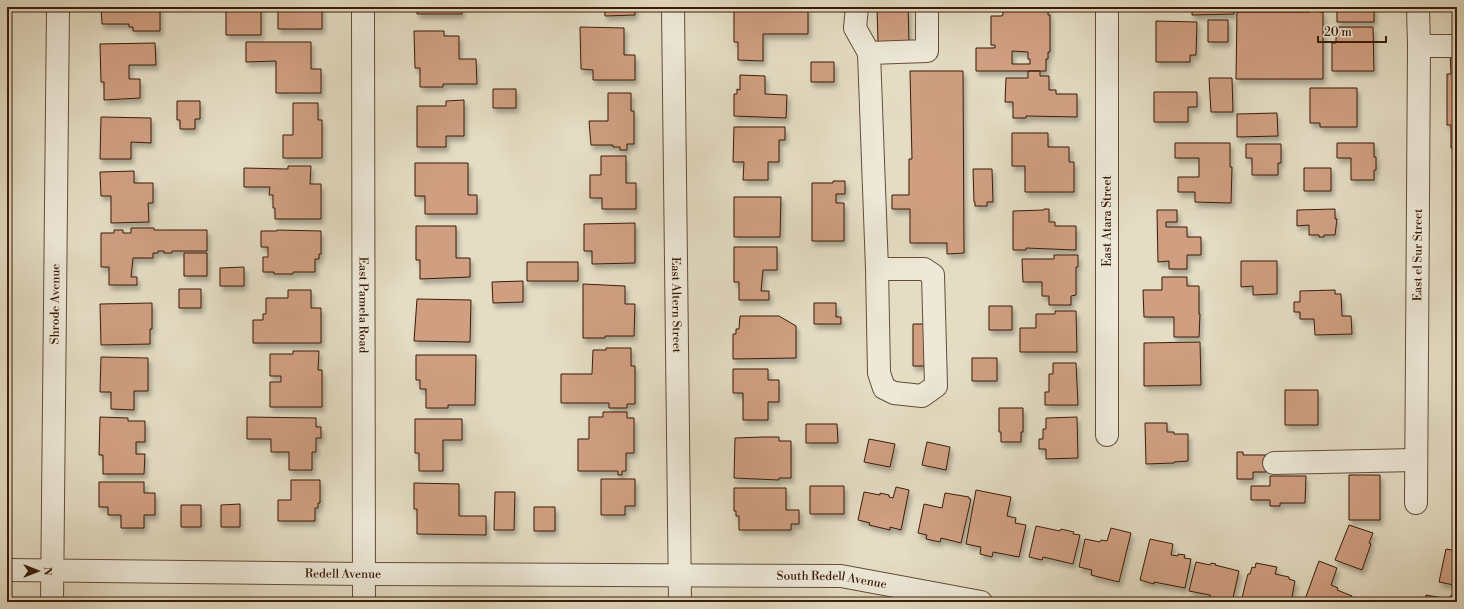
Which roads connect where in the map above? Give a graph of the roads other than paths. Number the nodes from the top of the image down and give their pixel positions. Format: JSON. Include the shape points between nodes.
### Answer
{"nodes":[{"id":1,"x":58,"y":7,"type":"edge"},
{"id":2,"x":363,"y":7,"type":"edge"},
{"id":3,"x":673,"y":7,"type":"edge"},
{"id":4,"x":857,"y":7,"type":"edge"},
{"id":5,"x":927,"y":7,"type":"edge"},
{"id":6,"x":1107,"y":7,"type":"edge"},
{"id":7,"x":1418,"y":7,"type":"edge"},
{"id":8,"x":1419,"y":46,"type":"junction"},
{"id":9,"x":1457,"y":46,"type":"edge"},
{"id":10,"x":869,"y":53,"type":"junction"},
{"id":11,"x":877,"y":269,"type":"junction"},
{"id":12,"x":1107,"y":435,"type":"dead end"},
{"id":13,"x":1416,"y":460,"type":"junction"},
{"id":14,"x":1274,"y":463,"type":"dead end"},
{"id":15,"x":1416,"y":502,"type":"dead end"},
{"id":16,"x":7,"y":570,"type":"edge"},
{"id":17,"x":52,"y":570,"type":"junction"},
{"id":18,"x":363,"y":574,"type":"junction"},
{"id":19,"x":680,"y":576,"type":"junction"},
{"id":20,"x":52,"y":602,"type":"edge"},
{"id":21,"x":364,"y":602,"type":"edge"},
{"id":22,"x":680,"y":602,"type":"edge"},
{"id":23,"x":982,"y":602,"type":"edge"}],
"edges":[{"from":1,"to":17,"type":"street","name":"Shrode Avenue"},
{"from":2,"to":18,"type":"street","name":"East Pamela Road"},
{"from":3,"to":19,"type":"street","name":"East Altern Street"},
{"from":4,"to":10,"type":"street","via":[[855,28]]},
{"from":5,"to":10,"type":"street","via":[[927,51]]},
{"from":6,"to":12,"type":"street","name":"East Atara Street"},
{"from":7,"to":8,"type":"street","name":"East el Sur Street"},
{"from":8,"to":9,"type":"street"},
{"from":8,"to":13,"type":"street","name":"East el Sur Street"},
{"from":10,"to":11,"type":"street"},
{"from":11,"to":11,"type":"street","via":[[879,373],[884,388],[894,393],[922,396],[936,386],[933,275],[924,269]]},
{"from":13,"to":14,"type":"street"},
{"from":13,"to":15,"type":"street","name":"East el Sur Street"},
{"from":16,"to":17,"type":"street","name":"Redell Avenue"},
{"from":17,"to":18,"type":"street","name":"Redell Avenue"},
{"from":17,"to":20,"type":"street","name":"Shrode Avenue"},
{"from":18,"to":19,"type":"street","name":"Redell Avenue"},
{"from":18,"to":21,"type":"street","name":"East Pamela Road"},
{"from":19,"to":22,"type":"street","name":"East Altern Street"},
{"from":19,"to":23,"type":"street","name":"South Redell Avenue","via":[[841,576]]}]}
